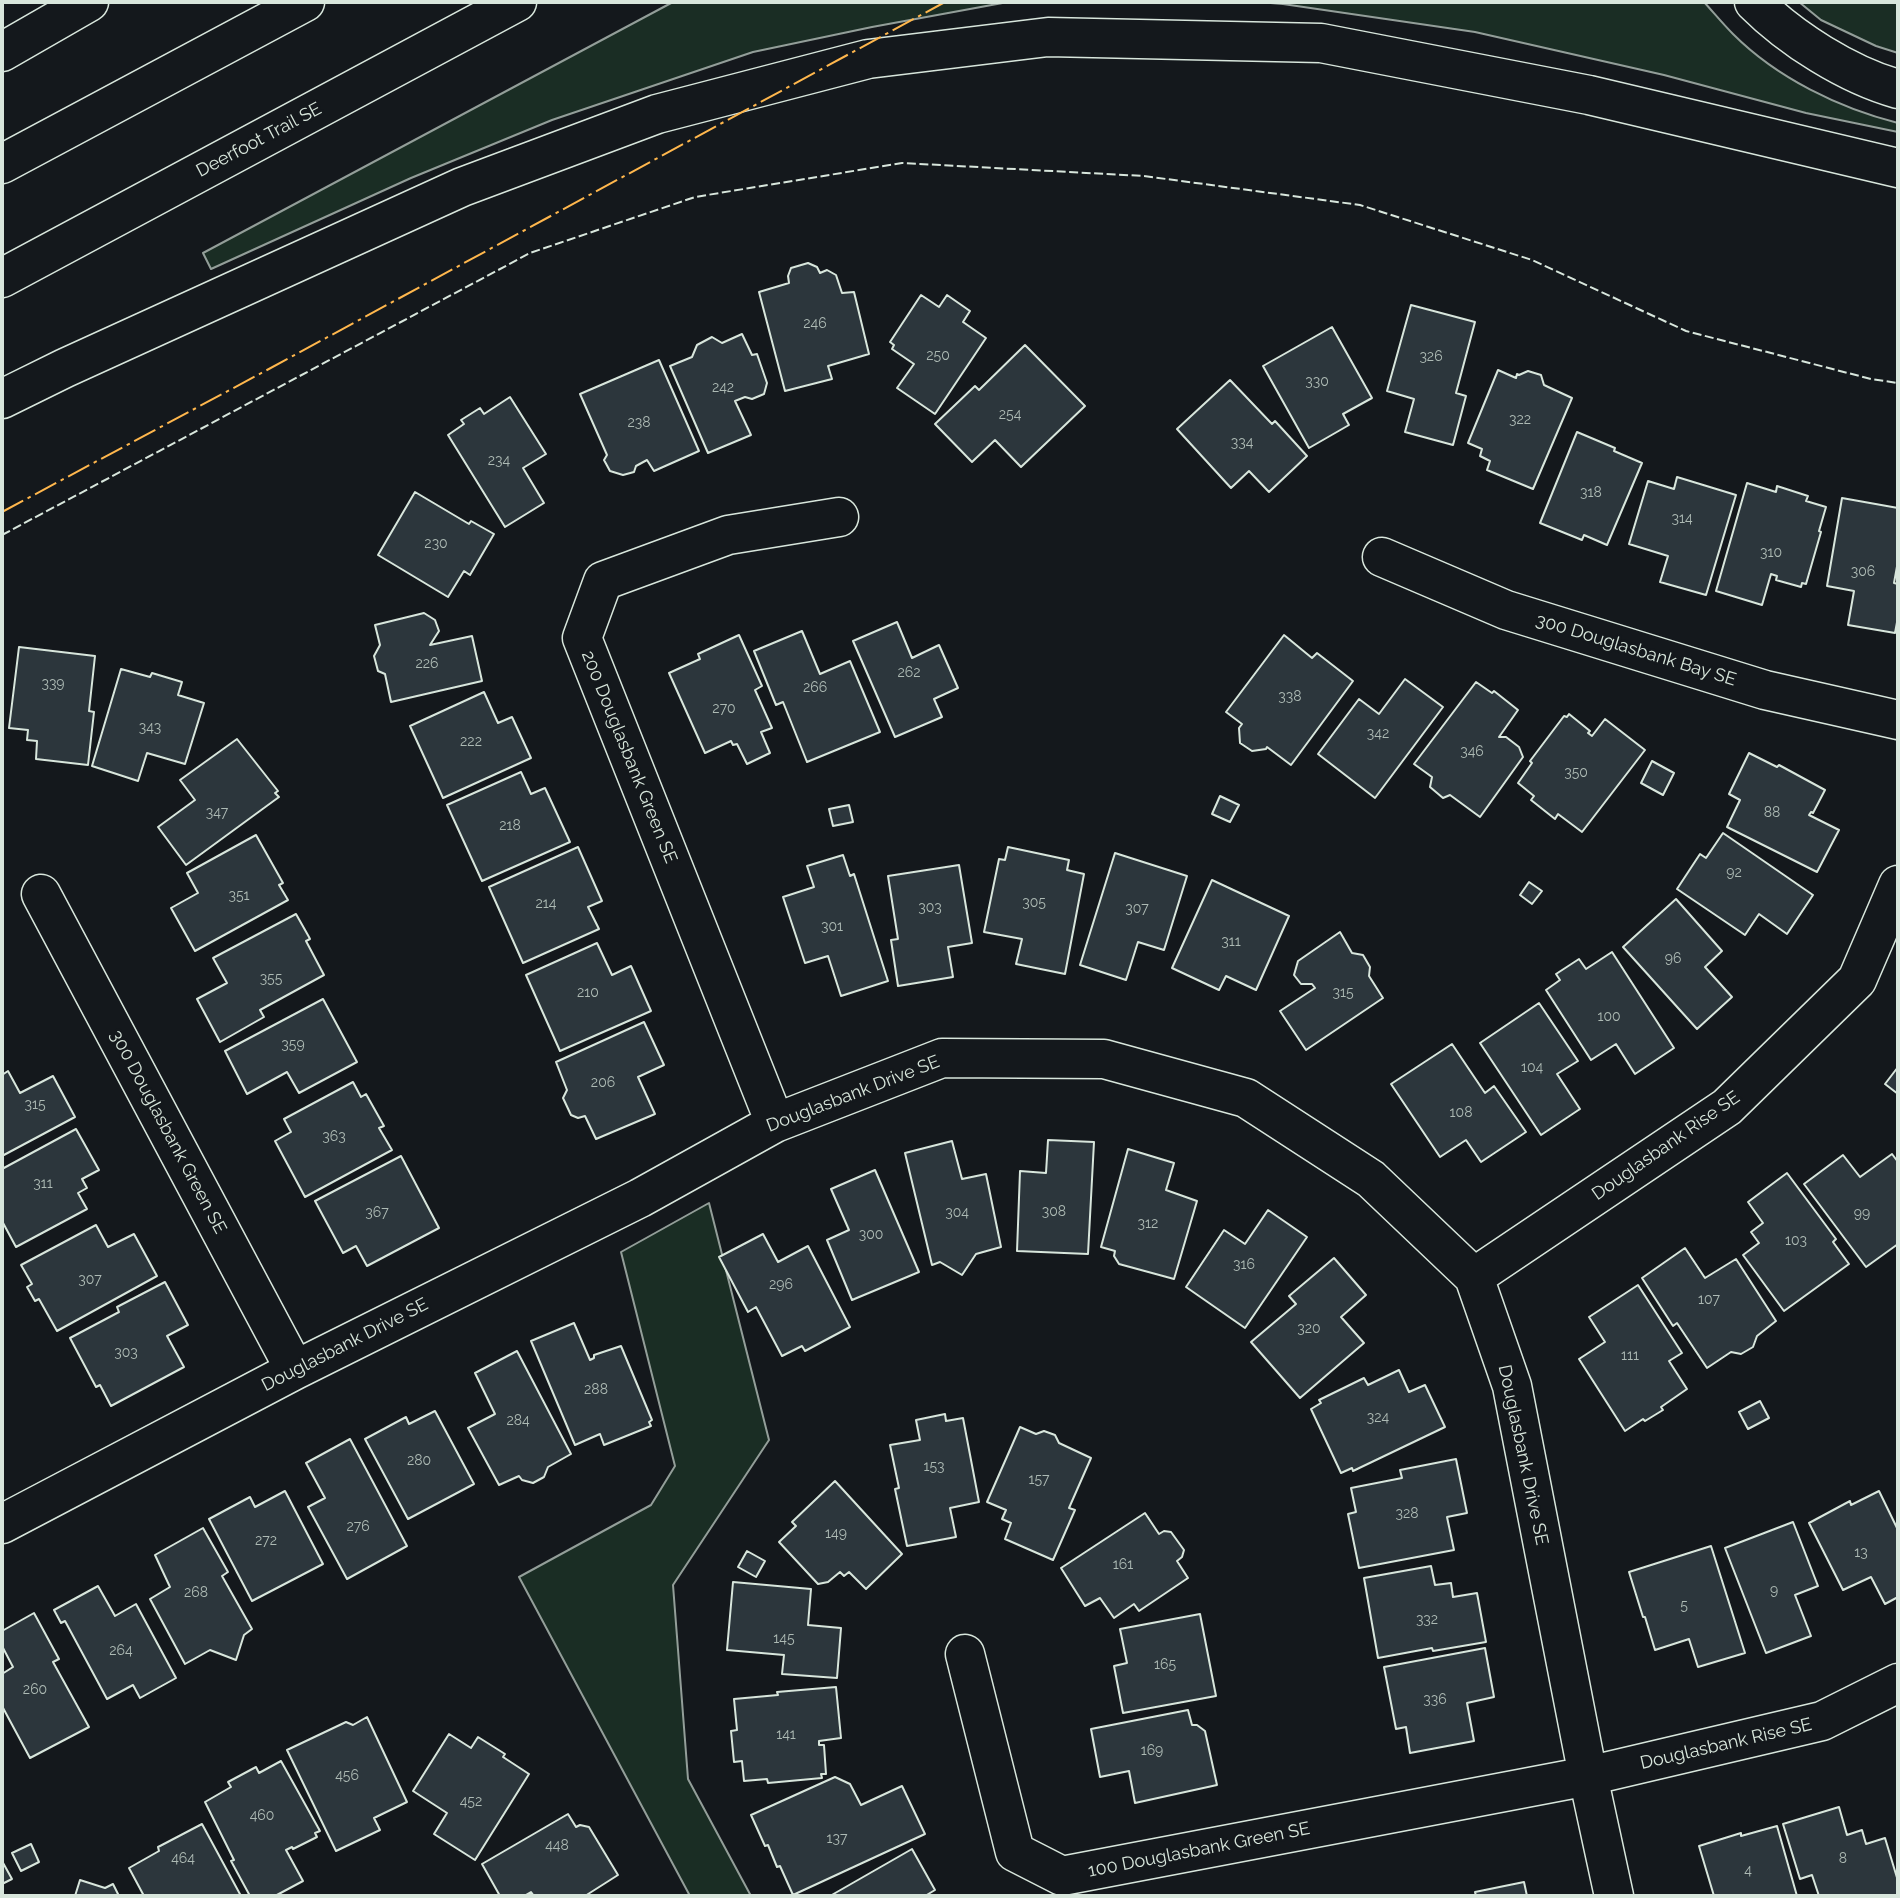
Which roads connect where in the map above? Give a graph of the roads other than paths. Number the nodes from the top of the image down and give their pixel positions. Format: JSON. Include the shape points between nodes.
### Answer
{"nodes":[{"id":1,"x":89,"y":2,"type":"edge"},
{"id":2,"x":304,"y":2,"type":"edge"},
{"id":3,"x":517,"y":2,"type":"edge"},
{"id":4,"x":1754,"y":2,"type":"edge"},
{"id":5,"x":2,"y":52,"type":"edge"},
{"id":6,"x":1898,"y":89,"type":"edge"},
{"id":7,"x":2,"y":164,"type":"edge"},
{"id":8,"x":1898,"y":168,"type":"edge"},
{"id":9,"x":2,"y":278,"type":"edge"},
{"id":10,"x":2,"y":399,"type":"edge"},
{"id":11,"x":839,"y":517,"type":"dead end"},
{"id":12,"x":1382,"y":557,"type":"dead end"},
{"id":13,"x":1898,"y":720,"type":"edge"},
{"id":14,"x":1898,"y":885,"type":"edge"},
{"id":15,"x":41,"y":894,"type":"dead end"},
{"id":16,"x":775,"y":1122,"type":"junction"},
{"id":17,"x":1474,"y":1277,"type":"junction"},
{"id":18,"x":295,"y":1370,"type":"junction"},
{"id":19,"x":2,"y":1524,"type":"edge"},
{"id":20,"x":965,"y":1654,"type":"dead end"},
{"id":21,"x":1898,"y":1683,"type":"edge"},
{"id":22,"x":1588,"y":1776,"type":"junction"},
{"id":23,"x":1614,"y":1896,"type":"edge"}],
"edges":[{"from":1,"to":5,"type":"main road"},
{"from":2,"to":7,"type":"main road"},
{"from":3,"to":9,"type":"main road","name":"Deerfoot Trail SE"},
{"from":4,"to":6,"type":"main road","via":[[1823,56]]},
{"from":8,"to":10,"type":"main road","via":[[1589,95],[1321,43],[1048,37],[868,60],[657,114],[462,187]]},
{"from":11,"to":16,"type":"main road","name":"200 Douglasbank Green SE","via":[[728,535],[603,581],[582,638]]},
{"from":12,"to":13,"type":"main road","name":"300 Douglasbank Bay SE","via":[[1506,610],[1765,690]]},
{"from":14,"to":17,"type":"main road","name":"Douglasbank Rise SE","via":[[1857,980],[1727,1107]]},
{"from":15,"to":18,"type":"main road","name":"300 Douglasbank Green SE"},
{"from":16,"to":17,"type":"main road","name":"Douglasbank Drive SE","via":[[942,1058],[1104,1059],[1246,1098],[1371,1179]]},
{"from":16,"to":18,"type":"main road","name":"Douglasbank Drive SE","via":[[640,1198]]},
{"from":17,"to":22,"type":"main road","name":"Douglasbank Drive SE","via":[[1512,1386]]},
{"from":18,"to":19,"type":"main road","name":"Douglasbank Drive SE"},
{"from":20,"to":22,"type":"main road","name":"100 Douglasbank Green SE","via":[[1014,1852],[1062,1876]]},
{"from":21,"to":22,"type":"main road","name":"Douglasbank Rise SE","via":[[1822,1721]]},
{"from":22,"to":23,"type":"main road","name":"Douglasbank Drive SE"}]}
